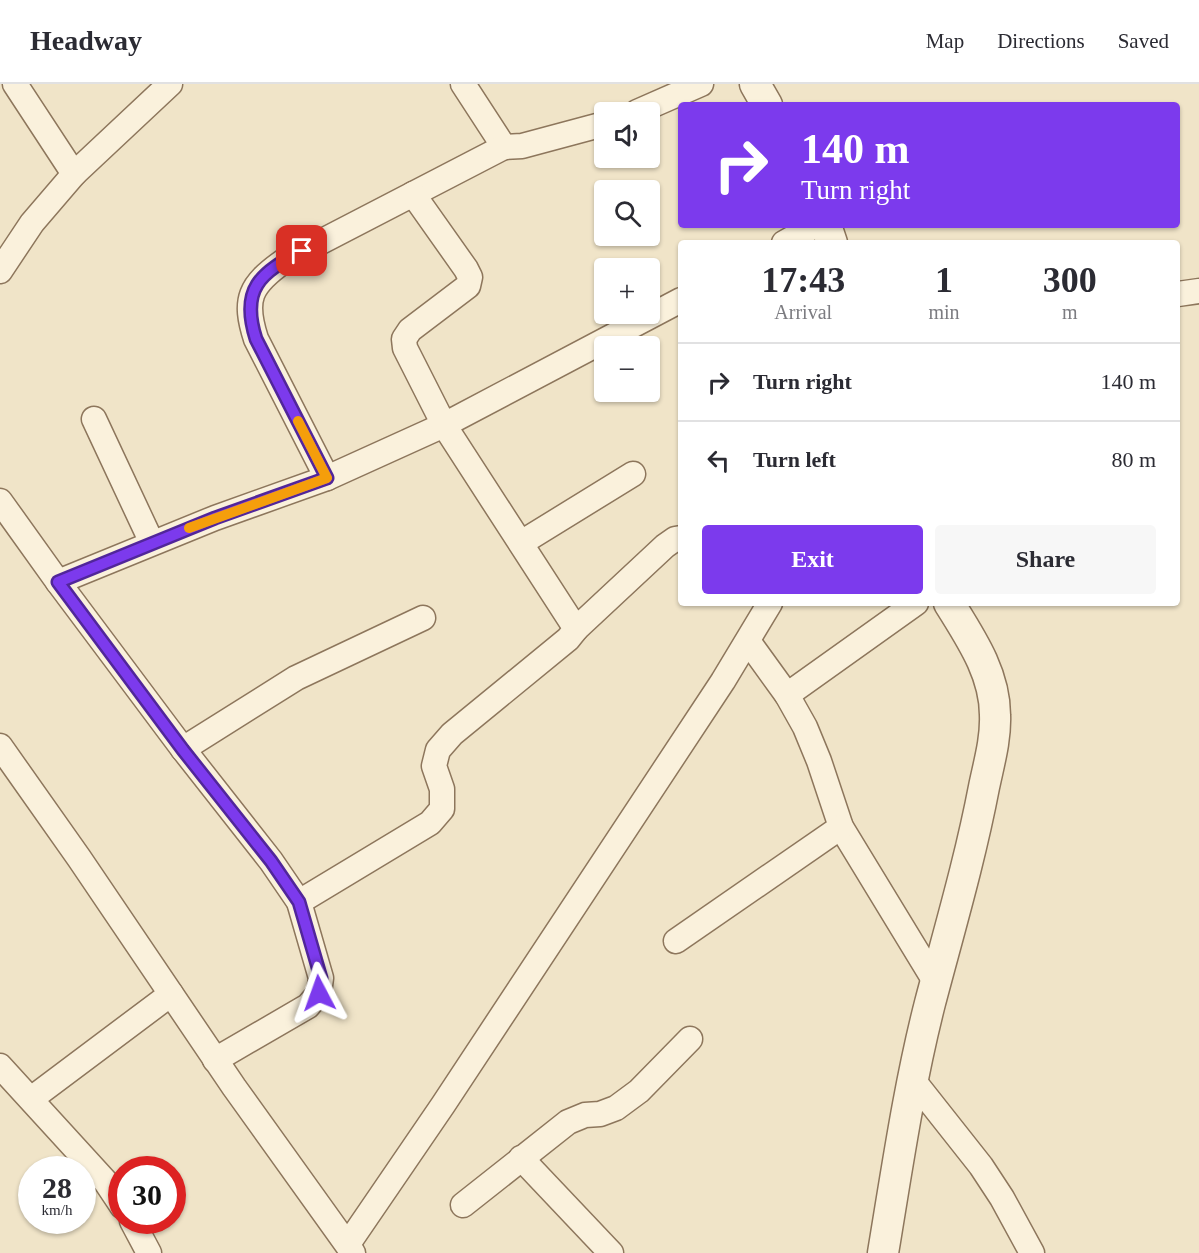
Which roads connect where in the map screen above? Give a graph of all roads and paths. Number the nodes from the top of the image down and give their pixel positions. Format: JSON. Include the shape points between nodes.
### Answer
{"nodes":[{"id":1,"x":15,"y":84,"type":"edge"},
{"id":2,"x":463,"y":84,"type":"edge"},
{"id":3,"x":701,"y":84,"type":"edge"},
{"id":4,"x":755,"y":84,"type":"edge"},
{"id":5,"x":159,"y":88,"type":"edge"},
{"id":6,"x":660,"y":102,"type":"edge"},
{"id":7,"x":765,"y":102,"type":"edge"},
{"id":8,"x":594,"y":126,"type":"edge"},
{"id":9,"x":504,"y":147,"type":"junction"},
{"id":10,"x":74,"y":174,"type":"junction"},
{"id":11,"x":413,"y":194,"type":"junction"},
{"id":12,"x":811,"y":228,"type":"edge"},
{"id":13,"x":789,"y":240,"type":"edge"},
{"id":14,"x":0,"y":271,"type":"edge"},
{"id":15,"x":1199,"y":291,"type":"edge"},
{"id":16,"x":1180,"y":294,"type":"edge"},
{"id":17,"x":678,"y":302,"type":"edge"},
{"id":18,"x":94,"y":418,"type":"dead end"},
{"id":19,"x":444,"y":425,"type":"junction"},
{"id":20,"x":633,"y":474,"type":"dead end"},
{"id":21,"x":327,"y":478,"type":"junction"},
{"id":22,"x":3,"y":514,"type":"edge"},
{"id":23,"x":678,"y":538,"type":"edge"},
{"id":24,"x":152,"y":543,"type":"junction"},
{"id":25,"x":521,"y":543,"type":"junction"},
{"id":26,"x":58,"y":582,"type":"junction"},
{"id":27,"x":912,"y":606,"type":"edge"},
{"id":28,"x":951,"y":606,"type":"edge"},
{"id":29,"x":762,"y":607,"type":"edge"},
{"id":30,"x":423,"y":618,"type":"dead end"},
{"id":31,"x":576,"y":629,"type":"junction"},
{"id":32,"x":748,"y":641,"type":"junction"},
{"id":33,"x":787,"y":695,"type":"junction"},
{"id":34,"x":0,"y":746,"type":"edge"},
{"id":35,"x":183,"y":750,"type":"junction"},
{"id":36,"x":841,"y":827,"type":"junction"},
{"id":37,"x":299,"y":902,"type":"junction"},
{"id":38,"x":676,"y":941,"type":"dead end"},
{"id":39,"x":936,"y":983,"type":"junction"},
{"id":40,"x":171,"y":994,"type":"junction"},
{"id":41,"x":690,"y":1039,"type":"dead end"},
{"id":42,"x":215,"y":1060,"type":"junction"},
{"id":43,"x":0,"y":1066,"type":"edge"},
{"id":44,"x":913,"y":1080,"type":"junction"},
{"id":45,"x":31,"y":1099,"type":"junction"},
{"id":46,"x":521,"y":1158,"type":"junction"},
{"id":47,"x":108,"y":1185,"type":"edge"},
{"id":48,"x":463,"y":1205,"type":"dead end"},
{"id":49,"x":139,"y":1234,"type":"edge"},
{"id":50,"x":350,"y":1249,"type":"edge"},
{"id":51,"x":149,"y":1253,"type":"edge"},
{"id":52,"x":611,"y":1253,"type":"edge"},
{"id":53,"x":884,"y":1253,"type":"edge"},
{"id":54,"x":1032,"y":1253,"type":"edge"}],
"edges":[{"from":1,"to":10,"type":"street"},
{"from":2,"to":9,"type":"street"},
{"from":3,"to":6,"type":"street"},
{"from":4,"to":7,"type":"street"},
{"from":5,"to":10,"type":"street"},
{"from":8,"to":9,"type":"street","via":[[522,146]]},
{"from":9,"to":11,"type":"street"},
{"from":10,"to":14,"type":"street","via":[[32,223]]},
{"from":11,"to":19,"type":"street","via":[[470,277],[468,286],[410,330],[404,339]]},
{"from":11,"to":21,"type":"street","via":[[284,261],[262,276],[250,299],[250,320],[256,339]]},
{"from":12,"to":13,"type":"street"},
{"from":15,"to":16,"type":"street"},
{"from":17,"to":19,"type":"street"},
{"from":18,"to":24,"type":"street"},
{"from":19,"to":21,"type":"street"},
{"from":19,"to":25,"type":"street"},
{"from":20,"to":25,"type":"street"},
{"from":21,"to":24,"type":"street"},
{"from":22,"to":26,"type":"street"},
{"from":23,"to":31,"type":"street","via":[[665,546]]},
{"from":24,"to":26,"type":"street"},
{"from":25,"to":31,"type":"street"},
{"from":26,"to":35,"type":"street"},
{"from":27,"to":33,"type":"street"},
{"from":28,"to":39,"type":"street","via":[[981,657],[995,713],[972,848]]},
{"from":29,"to":32,"type":"street"},
{"from":30,"to":35,"type":"street","via":[[296,678]]},
{"from":31,"to":37,"type":"street","via":[[438,750],[434,766],[442,789],[442,808],[430,823]]},
{"from":32,"to":33,"type":"street"},
{"from":32,"to":50,"type":"street"},
{"from":33,"to":36,"type":"street","via":[[819,761]]},
{"from":34,"to":40,"type":"street"},
{"from":35,"to":37,"type":"street"},
{"from":36,"to":38,"type":"street"},
{"from":36,"to":39,"type":"street"},
{"from":37,"to":42,"type":"street","via":[[321,978],[319,993],[308,1006]]},
{"from":39,"to":44,"type":"street"},
{"from":40,"to":42,"type":"street"},
{"from":40,"to":45,"type":"street"},
{"from":41,"to":46,"type":"street","via":[[639,1091],[616,1108],[568,1122]]},
{"from":42,"to":50,"type":"street"},
{"from":43,"to":45,"type":"street"},
{"from":44,"to":53,"type":"street"},
{"from":44,"to":54,"type":"street","via":[[981,1166]]},
{"from":45,"to":47,"type":"street"},
{"from":46,"to":48,"type":"street"},
{"from":46,"to":52,"type":"street"},
{"from":49,"to":51,"type":"street"}]}
